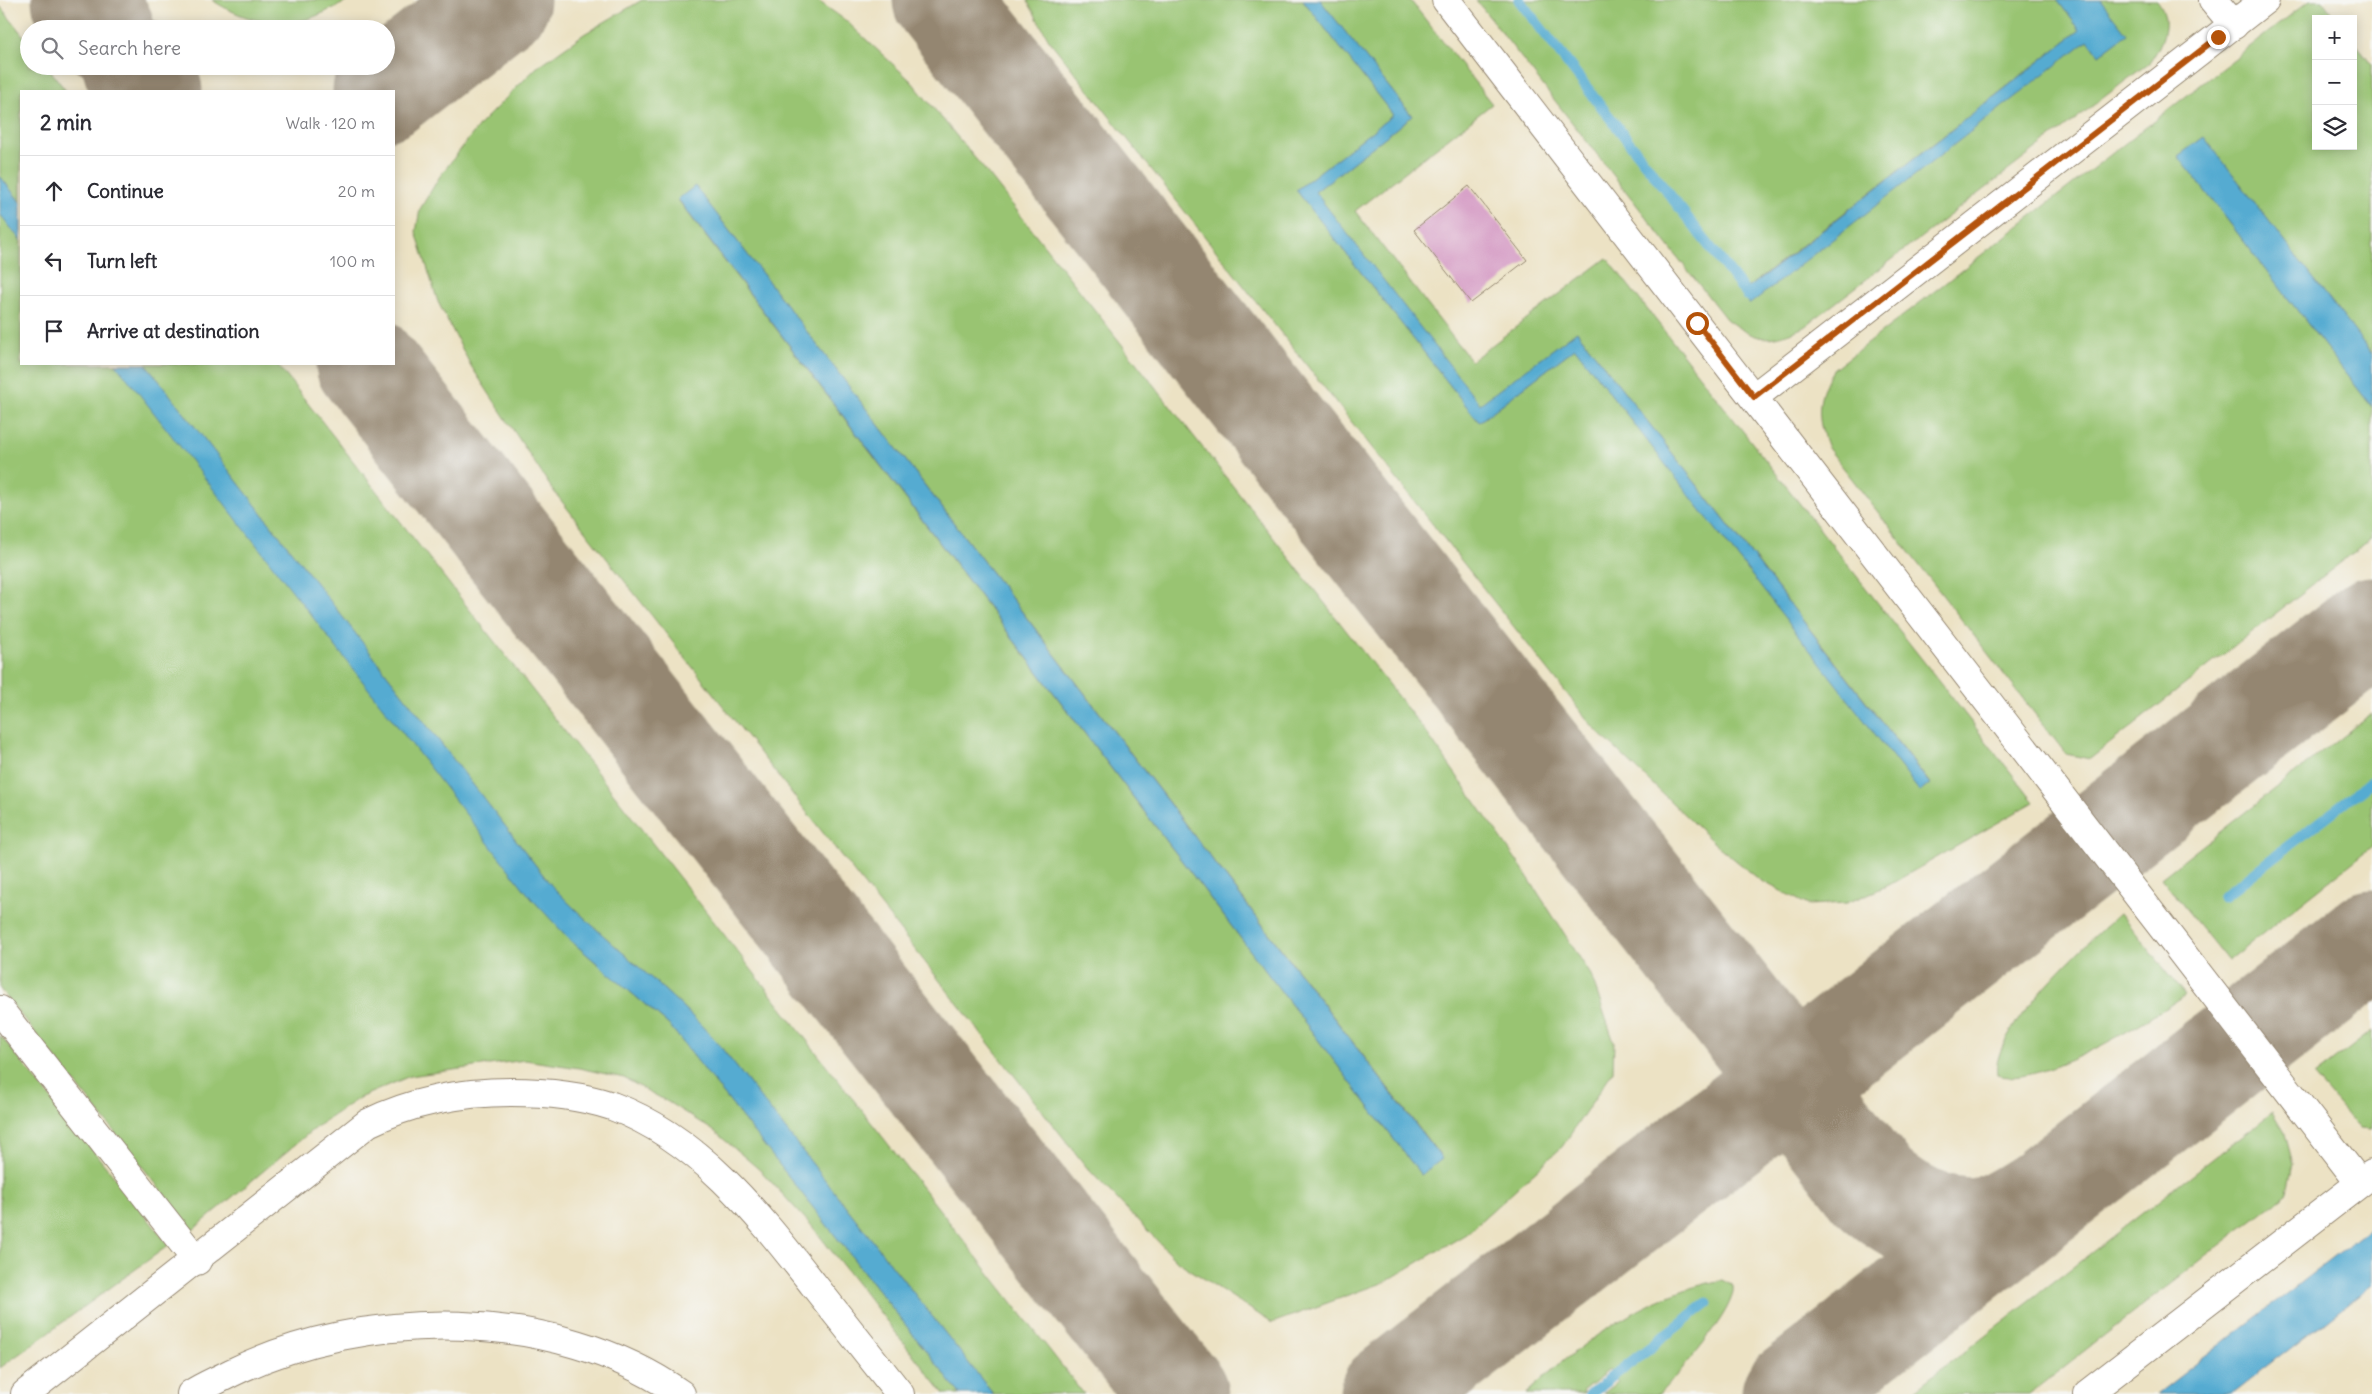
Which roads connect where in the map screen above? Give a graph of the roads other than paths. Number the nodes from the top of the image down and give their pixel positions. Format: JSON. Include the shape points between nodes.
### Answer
{"nodes":[{"id":1,"x":1446,"y":0,"type":"edge"},
{"id":2,"x":2213,"y":0,"type":"edge"},
{"id":3,"x":2266,"y":0,"type":"edge"},
{"id":4,"x":2234,"y":25,"type":"junction"},
{"id":5,"x":1754,"y":397,"type":"junction"},
{"id":6,"x":0,"y":1010,"type":"edge"},
{"id":7,"x":2366,"y":1178,"type":"edge"},
{"id":8,"x":196,"y":1261,"type":"junction"},
{"id":9,"x":25,"y":1394,"type":"edge"},
{"id":10,"x":191,"y":1394,"type":"edge"},
{"id":11,"x":681,"y":1394,"type":"edge"},
{"id":12,"x":900,"y":1394,"type":"edge"},
{"id":13,"x":2087,"y":1394,"type":"edge"}],
"edges":[{"from":1,"to":5,"type":"lane"},
{"from":2,"to":4,"type":"lane"},
{"from":3,"to":4,"type":"lane"},
{"from":4,"to":5,"type":"lane"},
{"from":5,"to":7,"type":"lane"},
{"from":6,"to":8,"type":"lane"},
{"from":7,"to":13,"type":"lane"},
{"from":8,"to":9,"type":"lane"},
{"from":8,"to":12,"type":"lane","via":[[343,1141],[368,1123],[396,1110],[464,1094],[544,1092],[579,1098],[612,1107],[649,1124],[693,1153],[733,1187],[766,1223]]},
{"from":10,"to":11,"type":"lane","via":[[246,1366],[344,1334],[440,1325],[509,1330],[550,1337],[635,1368]]}]}
